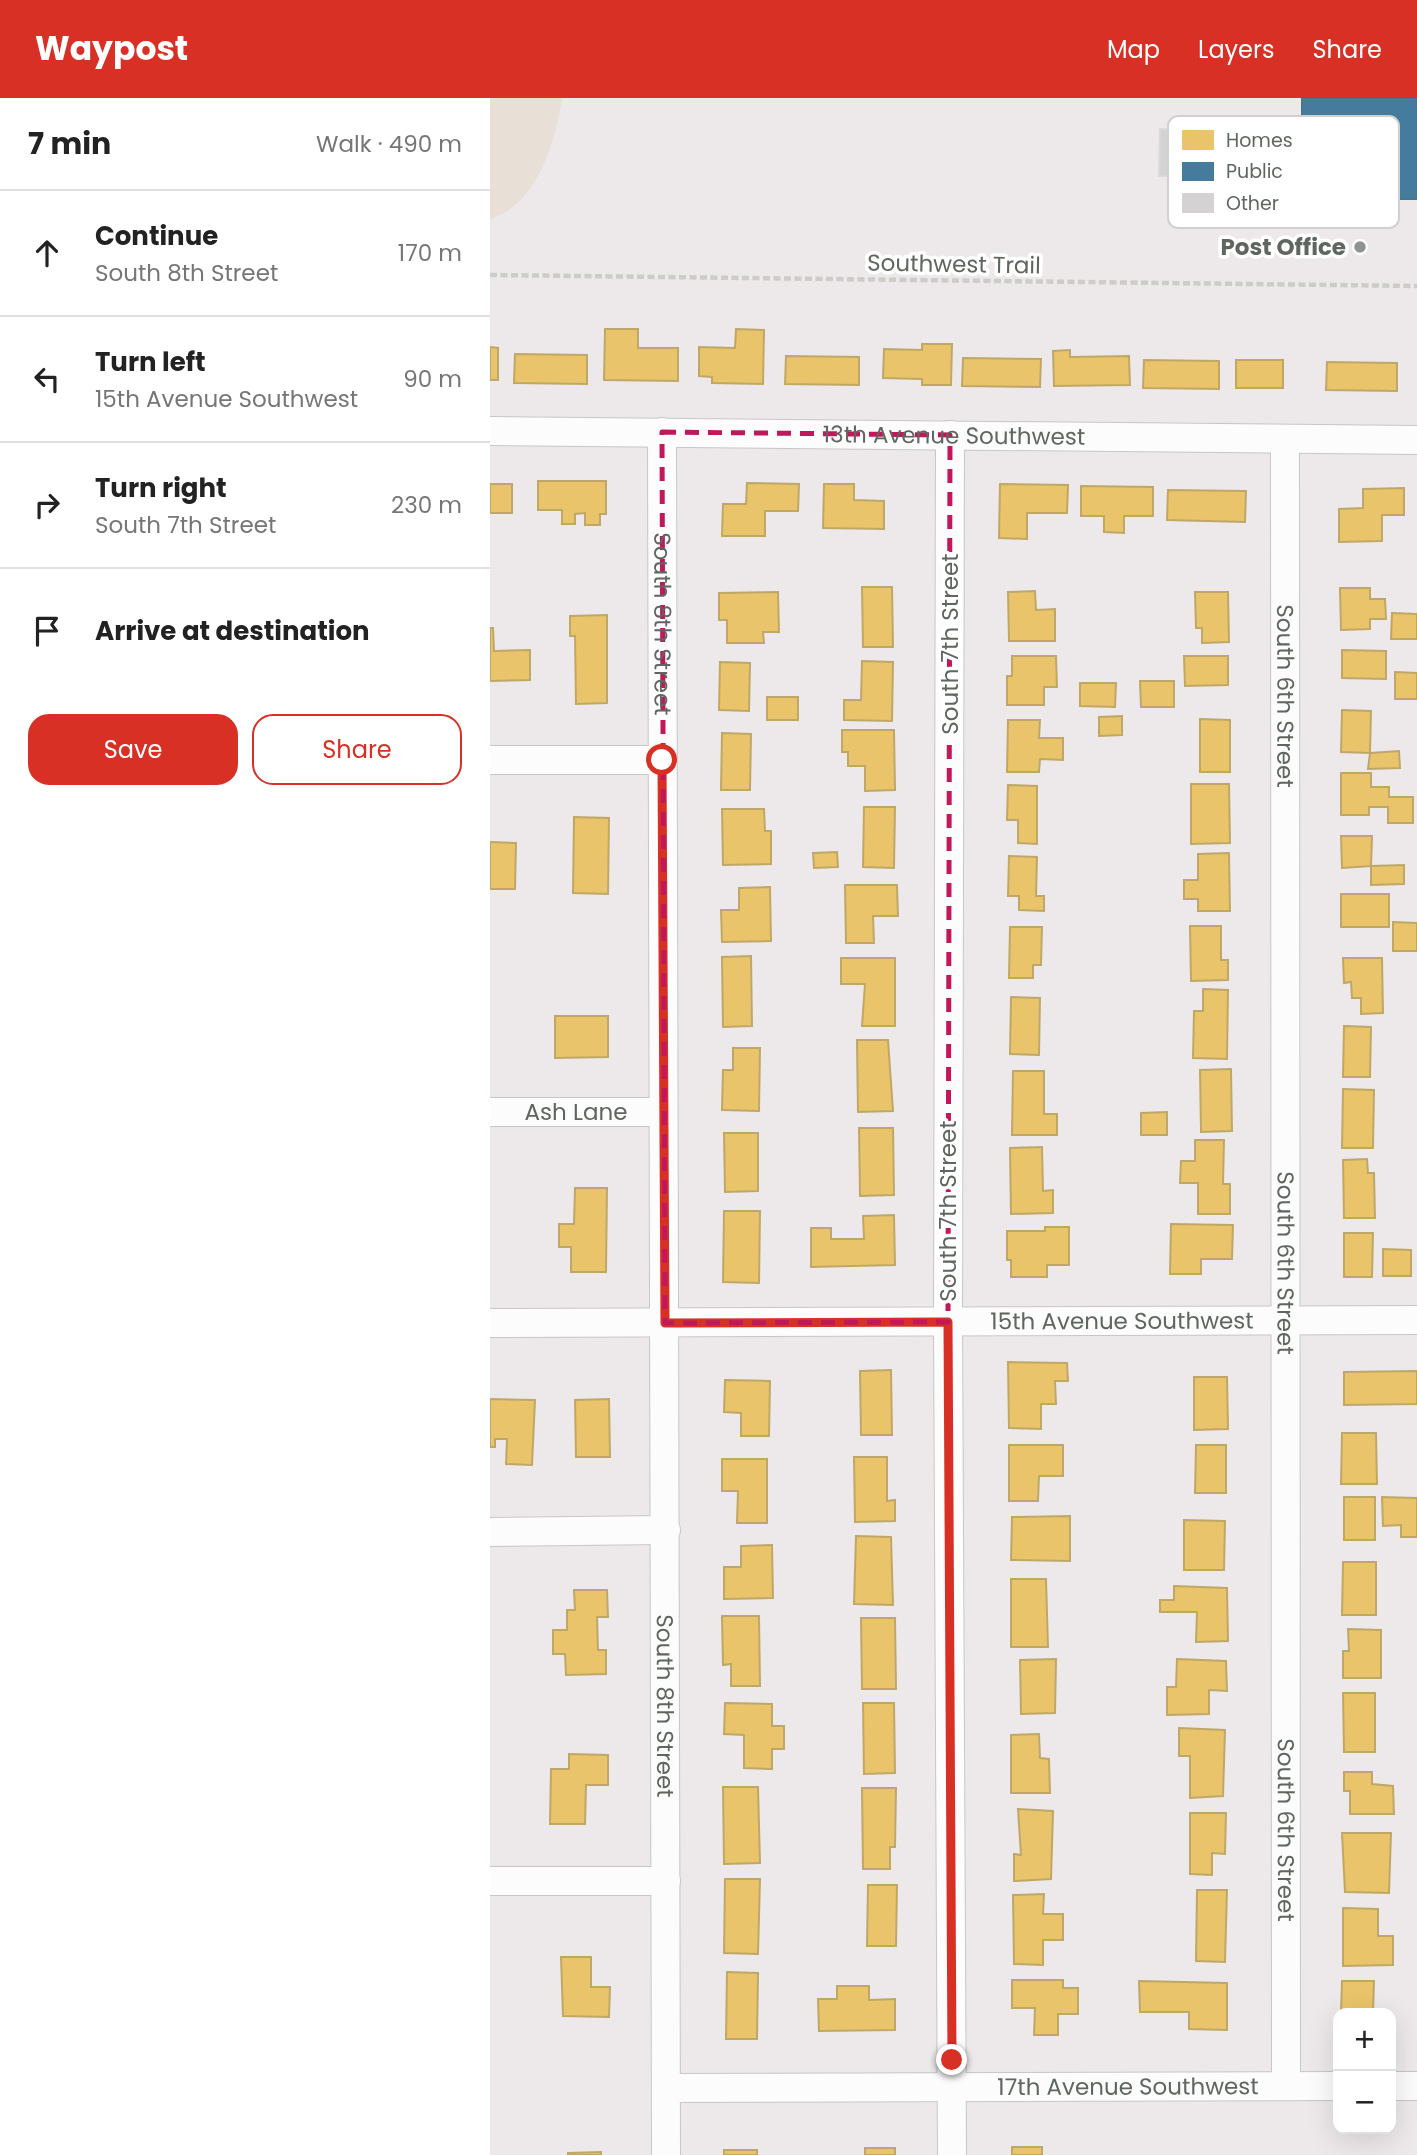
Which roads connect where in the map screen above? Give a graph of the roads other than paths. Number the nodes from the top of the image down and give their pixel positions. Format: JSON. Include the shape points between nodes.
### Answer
{"nodes":[{"id":1,"x":490,"y":431,"type":"edge"},
{"id":2,"x":662,"y":432,"type":"junction"},
{"id":3,"x":950,"y":435,"type":"junction"},
{"id":4,"x":1284,"y":439,"type":"junction"},
{"id":5,"x":1417,"y":440,"type":"edge"},
{"id":6,"x":490,"y":760,"type":"edge"},
{"id":7,"x":662,"y":760,"type":"junction"},
{"id":8,"x":490,"y":1112,"type":"edge"},
{"id":9,"x":662,"y":1112,"type":"junction"},
{"id":10,"x":1283,"y":1320,"type":"junction"},
{"id":11,"x":1417,"y":1320,"type":"edge"},
{"id":12,"x":948,"y":1322,"type":"junction"},
{"id":13,"x":490,"y":1323,"type":"edge"},
{"id":14,"x":665,"y":1323,"type":"junction"},
{"id":15,"x":666,"y":1530,"type":"junction"},
{"id":16,"x":490,"y":1532,"type":"edge"},
{"id":17,"x":490,"y":1881,"type":"edge"},
{"id":18,"x":666,"y":1881,"type":"junction"},
{"id":19,"x":953,"y":2086,"type":"junction"},
{"id":20,"x":1286,"y":2086,"type":"junction"},
{"id":21,"x":1333,"y":2086,"type":"edge"},
{"id":22,"x":1396,"y":2086,"type":"edge"},
{"id":23,"x":1417,"y":2086,"type":"edge"},
{"id":24,"x":666,"y":2088,"type":"junction"},
{"id":25,"x":666,"y":2155,"type":"edge"},
{"id":26,"x":952,"y":2155,"type":"edge"}],
"edges":[{"from":1,"to":2,"type":"street","name":"13th Avenue Southwest"},
{"from":2,"to":3,"type":"street","name":"13th Avenue Southwest"},
{"from":2,"to":7,"type":"street","name":"South 8th Street"},
{"from":3,"to":4,"type":"street","name":"13th Avenue Southwest"},
{"from":3,"to":12,"type":"street","name":"South 7th Street"},
{"from":4,"to":5,"type":"street","name":"13th Avenue Southwest"},
{"from":4,"to":10,"type":"street","name":"South 6th Street"},
{"from":6,"to":7,"type":"street"},
{"from":7,"to":9,"type":"street","name":"South 8th Street"},
{"from":8,"to":9,"type":"street","name":"Ash Lane"},
{"from":9,"to":14,"type":"street","name":"South 8th Street"},
{"from":10,"to":11,"type":"street","name":"15th Avenue Southwest"},
{"from":10,"to":12,"type":"street","name":"15th Avenue Southwest"},
{"from":10,"to":20,"type":"street","name":"South 6th Street"},
{"from":12,"to":14,"type":"street","name":"15th Avenue Southwest"},
{"from":12,"to":19,"type":"street","name":"South 7th Street"},
{"from":13,"to":14,"type":"street","name":"15th Avenue Southwest"},
{"from":14,"to":15,"type":"street","name":"South 8th Street"},
{"from":15,"to":16,"type":"street"},
{"from":15,"to":18,"type":"street","name":"South 8th Street"},
{"from":17,"to":18,"type":"street"},
{"from":18,"to":24,"type":"street","name":"South 8th Street"},
{"from":19,"to":20,"type":"street","name":"17th Avenue Southwest"},
{"from":19,"to":24,"type":"street","name":"17th Avenue Southwest"},
{"from":19,"to":26,"type":"street","name":"South 7th Street"},
{"from":20,"to":21,"type":"street","name":"17th Avenue Southwest"},
{"from":22,"to":23,"type":"street"},
{"from":24,"to":25,"type":"street","name":"South 8th Street"}]}
